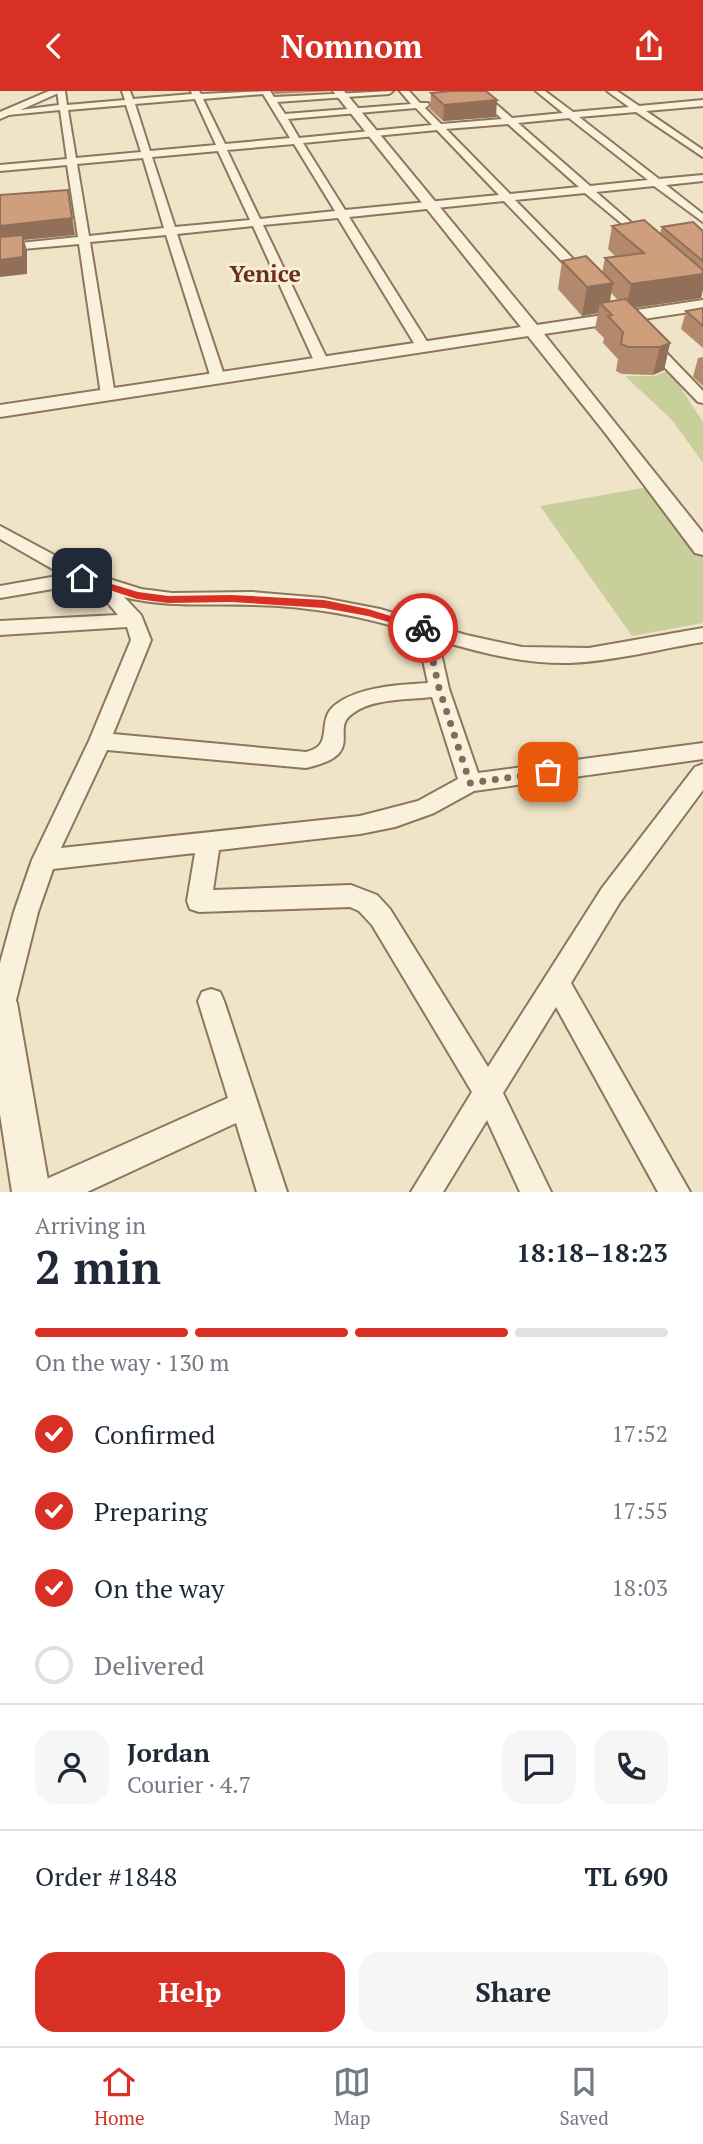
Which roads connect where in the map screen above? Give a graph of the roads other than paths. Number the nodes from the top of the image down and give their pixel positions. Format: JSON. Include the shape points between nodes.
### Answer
{"nodes":[{"id":1,"x":48,"y":91,"type":"edge"},
{"id":2,"x":59,"y":91,"type":"edge"},
{"id":3,"x":389,"y":91,"type":"edge"},
{"id":4,"x":540,"y":91,"type":"edge"},
{"id":5,"x":611,"y":91,"type":"edge"},
{"id":6,"x":679,"y":91,"type":"edge"},
{"id":7,"x":464,"y":93,"type":"edge"},
{"id":8,"x":196,"y":94,"type":"edge"},
{"id":9,"x":478,"y":96,"type":"edge"},
{"id":10,"x":128,"y":97,"type":"edge"},
{"id":11,"x":411,"y":98,"type":"edge"},
{"id":12,"x":345,"y":100,"type":"edge"},
{"id":13,"x":434,"y":100,"type":"edge"},
{"id":14,"x":273,"y":102,"type":"edge"},
{"id":15,"x":702,"y":104,"type":"edge"},
{"id":16,"x":63,"y":108,"type":"junction"},
{"id":17,"x":638,"y":109,"type":"junction"},
{"id":18,"x":3,"y":113,"type":"edge"},
{"id":19,"x":571,"y":115,"type":"junction"},
{"id":20,"x":510,"y":121,"type":"junction"},
{"id":21,"x":439,"y":128,"type":"junction"},
{"id":22,"x":372,"y":134,"type":"junction"},
{"id":23,"x":297,"y":141,"type":"junction"},
{"id":24,"x":223,"y":146,"type":"junction"},
{"id":25,"x":146,"y":154,"type":"junction"},
{"id":26,"x":703,"y":154,"type":"edge"},
{"id":27,"x":71,"y":161,"type":"junction"},
{"id":28,"x":0,"y":168,"type":"edge"},
{"id":29,"x":703,"y":178,"type":"edge"},
{"id":30,"x":657,"y":183,"type":"junction"},
{"id":31,"x":589,"y":190,"type":"junction"},
{"id":32,"x":507,"y":199,"type":"junction"},
{"id":33,"x":430,"y":206,"type":"junction"},
{"id":34,"x":342,"y":215,"type":"junction"},
{"id":35,"x":703,"y":219,"type":"edge"},
{"id":36,"x":257,"y":223,"type":"junction"},
{"id":37,"x":171,"y":231,"type":"junction"},
{"id":38,"x":83,"y":240,"type":"junction"},
{"id":39,"x":651,"y":246,"type":"edge"},
{"id":40,"x":0,"y":248,"type":"edge"},
{"id":41,"x":594,"y":288,"type":"edge"},
{"id":42,"x":703,"y":305,"type":"edge"},
{"id":43,"x":628,"y":322,"type":"junction"},
{"id":44,"x":530,"y":329,"type":"junction"},
{"id":45,"x":424,"y":348,"type":"junction"},
{"id":46,"x":323,"y":363,"type":"junction"},
{"id":47,"x":218,"y":378,"type":"junction"},
{"id":48,"x":108,"y":395,"type":"junction"},
{"id":49,"x":703,"y":399,"type":"edge"},
{"id":50,"x":0,"y":411,"type":"edge"},
{"id":51,"x":0,"y":531,"type":"edge"},
{"id":52,"x":703,"y":548,"type":"edge"},
{"id":53,"x":93,"y":582,"type":"junction"},
{"id":54,"x":0,"y":592,"type":"edge"},
{"id":55,"x":134,"y":620,"type":"junction"},
{"id":56,"x":0,"y":628,"type":"edge"},
{"id":57,"x":426,"y":629,"type":"junction"},
{"id":58,"x":703,"y":635,"type":"edge"},
{"id":59,"x":439,"y":688,"type":"junction"},
{"id":60,"x":100,"y":740,"type":"junction"},
{"id":61,"x":703,"y":751,"type":"edge"},
{"id":62,"x":470,"y":783,"type":"junction"},
{"id":63,"x":700,"y":786,"type":"edge"},
{"id":64,"x":209,"y":841,"type":"junction"},
{"id":65,"x":44,"y":860,"type":"junction"},
{"id":66,"x":557,"y":984,"type":"junction"},
{"id":67,"x":211,"y":1001,"type":"dead end"},
{"id":68,"x":0,"y":1003,"type":"edge"},
{"id":69,"x":1,"y":1008,"type":"edge"},
{"id":70,"x":489,"y":1094,"type":"junction"},
{"id":71,"x":244,"y":1105,"type":"junction"},
{"id":72,"x":11,"y":1139,"type":"edge"},
{"id":73,"x":31,"y":1192,"type":"edge"},
{"id":74,"x":53,"y":1192,"type":"edge"},
{"id":75,"x":272,"y":1192,"type":"edge"},
{"id":76,"x":426,"y":1192,"type":"edge"},
{"id":77,"x":536,"y":1192,"type":"edge"},
{"id":78,"x":675,"y":1192,"type":"edge"}],
"edges":[{"from":1,"to":18,"type":"street"},
{"from":2,"to":16,"type":"street"},
{"from":2,"to":18,"type":"street"},
{"from":3,"to":12,"type":"street"},
{"from":4,"to":19,"type":"street"},
{"from":5,"to":17,"type":"street"},
{"from":6,"to":15,"type":"street"},
{"from":7,"to":9,"type":"street"},
{"from":8,"to":10,"type":"street"},
{"from":8,"to":14,"type":"street"},
{"from":8,"to":24,"type":"street"},
{"from":9,"to":20,"type":"street"},
{"from":10,"to":16,"type":"street"},
{"from":10,"to":25,"type":"street"},
{"from":11,"to":12,"type":"street"},
{"from":11,"to":13,"type":"street"},
{"from":11,"to":21,"type":"street"},
{"from":12,"to":14,"type":"street"},
{"from":12,"to":14,"type":"street"},
{"from":12,"to":22,"type":"street"},
{"from":14,"to":23,"type":"street"},
{"from":15,"to":17,"type":"street"},
{"from":16,"to":18,"type":"street"},
{"from":16,"to":27,"type":"street"},
{"from":17,"to":19,"type":"street"},
{"from":17,"to":26,"type":"street"},
{"from":19,"to":20,"type":"street"},
{"from":19,"to":30,"type":"street"},
{"from":20,"to":21,"type":"street"},
{"from":20,"to":31,"type":"street"},
{"from":21,"to":22,"type":"street"},
{"from":21,"to":32,"type":"street"},
{"from":22,"to":23,"type":"street"},
{"from":22,"to":33,"type":"street"},
{"from":23,"to":24,"type":"street"},
{"from":23,"to":34,"type":"street"},
{"from":24,"to":25,"type":"street"},
{"from":24,"to":36,"type":"street"},
{"from":25,"to":27,"type":"street"},
{"from":25,"to":37,"type":"street"},
{"from":27,"to":28,"type":"street"},
{"from":27,"to":38,"type":"street"},
{"from":29,"to":30,"type":"street"},
{"from":30,"to":31,"type":"street"},
{"from":30,"to":35,"type":"street"},
{"from":31,"to":32,"type":"street"},
{"from":31,"to":39,"type":"street"},
{"from":32,"to":33,"type":"street"},
{"from":32,"to":41,"type":"street"},
{"from":33,"to":34,"type":"street"},
{"from":33,"to":44,"type":"street"},
{"from":34,"to":36,"type":"street"},
{"from":34,"to":45,"type":"street"},
{"from":36,"to":37,"type":"street"},
{"from":36,"to":46,"type":"street"},
{"from":37,"to":38,"type":"street"},
{"from":37,"to":47,"type":"street"},
{"from":38,"to":40,"type":"street"},
{"from":38,"to":48,"type":"street"},
{"from":42,"to":43,"type":"street"},
{"from":43,"to":44,"type":"street"},
{"from":43,"to":49,"type":"street"},
{"from":44,"to":45,"type":"street"},
{"from":44,"to":52,"type":"street"},
{"from":45,"to":46,"type":"street"},
{"from":46,"to":47,"type":"street"},
{"from":47,"to":48,"type":"street"},
{"from":48,"to":50,"type":"street"},
{"from":51,"to":53,"type":"street","via":[[34,555]]},
{"from":53,"to":54,"type":"street"},
{"from":53,"to":55,"type":"street"},
{"from":53,"to":57,"type":"street","via":[[168,599],[324,604]]},
{"from":55,"to":56,"type":"street"},
{"from":55,"to":60,"type":"street","via":[[141,640]]},
{"from":57,"to":58,"type":"street","via":[[550,656]]},
{"from":57,"to":59,"type":"street"},
{"from":59,"to":60,"type":"street","via":[[371,697],[350,705],[338,713],[333,726],[335,743],[324,756],[306,760]]},
{"from":59,"to":62,"type":"street"},
{"from":60,"to":65,"type":"street"},
{"from":61,"to":62,"type":"street"},
{"from":62,"to":64,"type":"street","via":[[395,818]]},
{"from":63,"to":66,"type":"street","via":[[611,895]]},
{"from":64,"to":65,"type":"street"},
{"from":64,"to":70,"type":"street","via":[[200,901],[351,896],[368,903],[382,917]]},
{"from":65,"to":69,"type":"street"},
{"from":66,"to":70,"type":"street"},
{"from":66,"to":78,"type":"street"},
{"from":67,"to":71,"type":"street"},
{"from":68,"to":69,"type":"street"},
{"from":69,"to":72,"type":"street"},
{"from":70,"to":76,"type":"street"},
{"from":70,"to":77,"type":"street"},
{"from":71,"to":74,"type":"street"},
{"from":71,"to":75,"type":"street"},
{"from":72,"to":73,"type":"street"}]}
